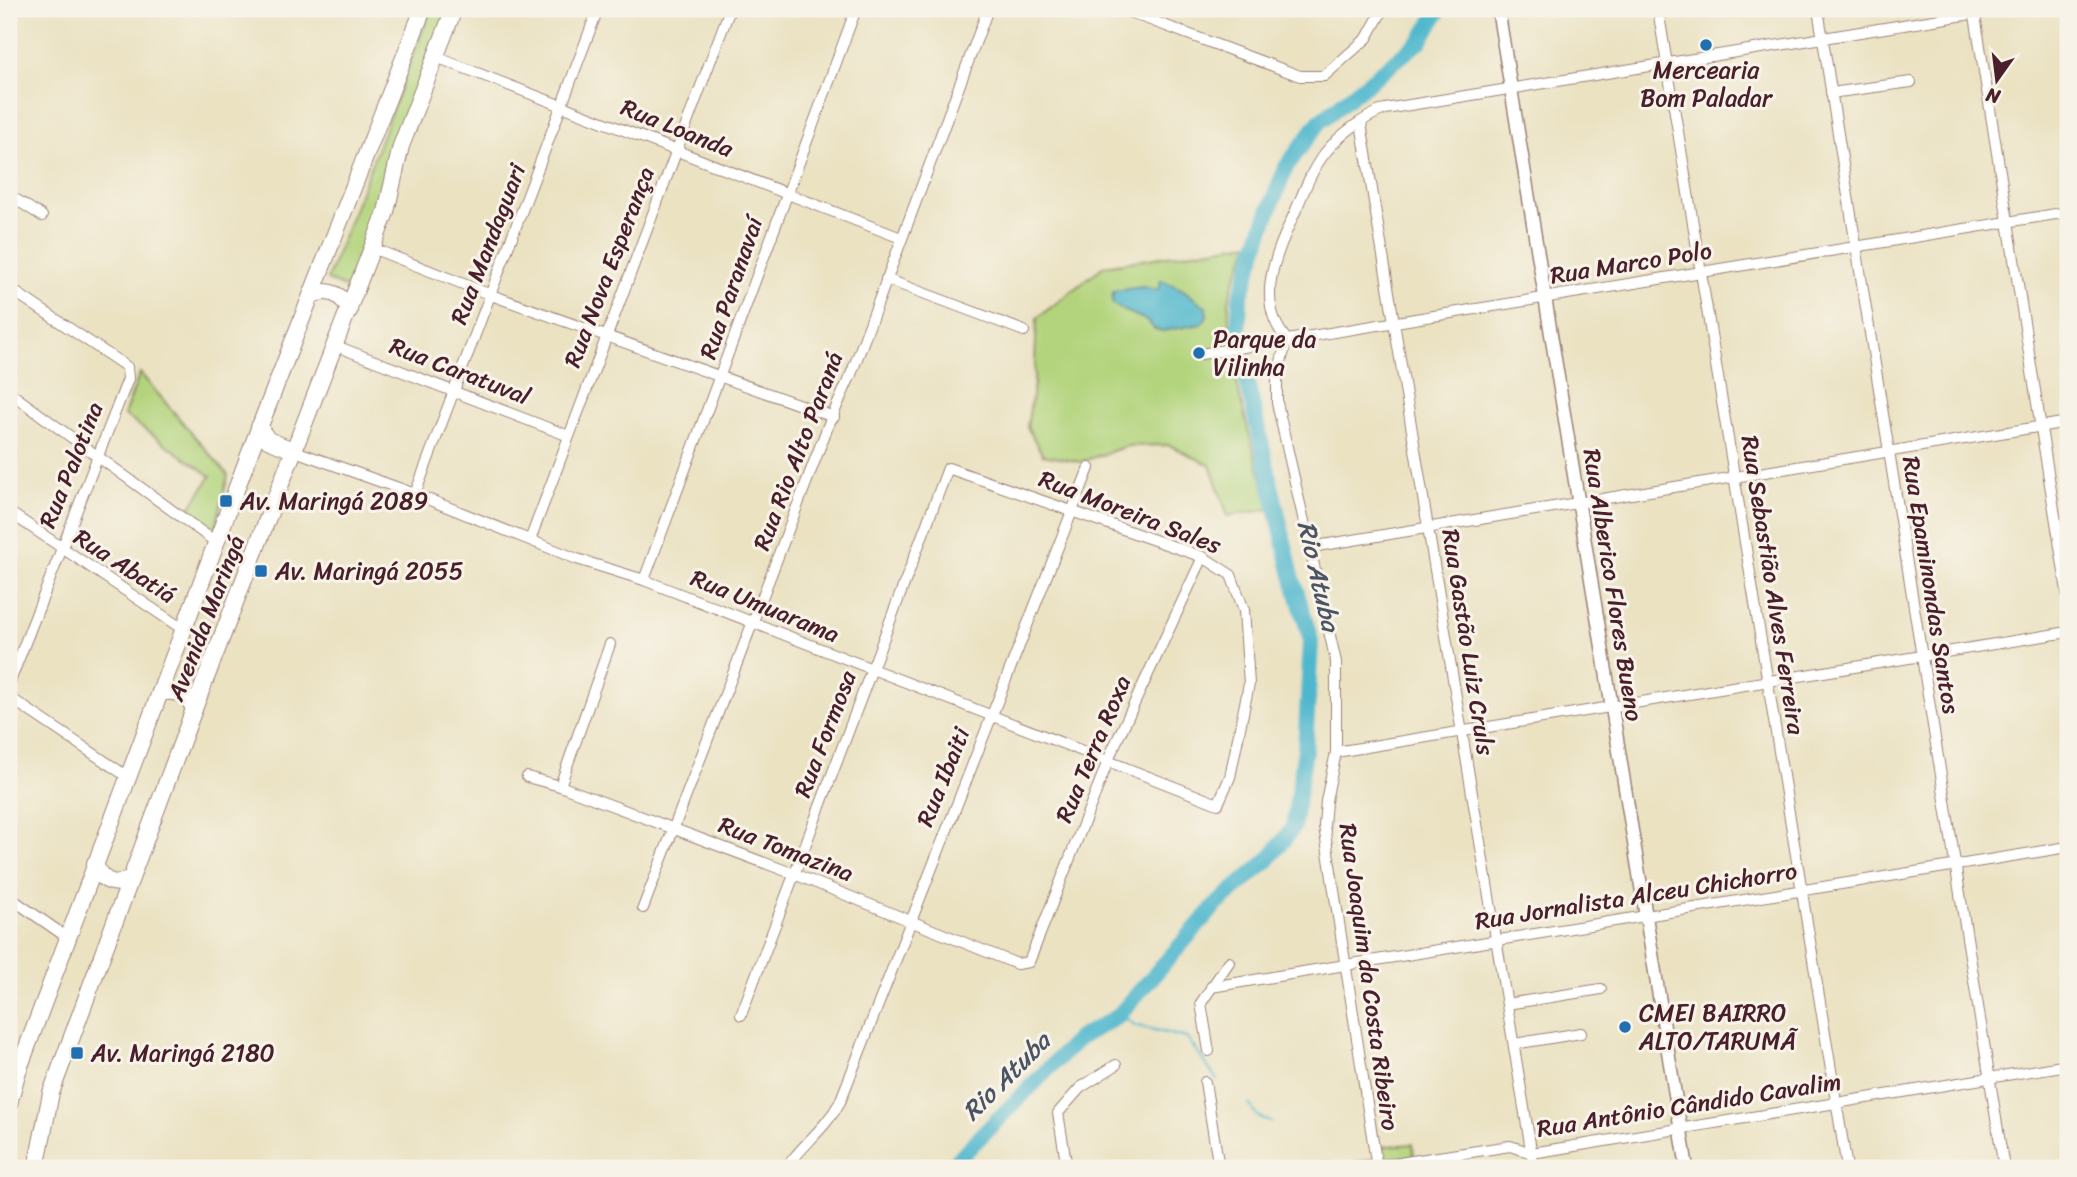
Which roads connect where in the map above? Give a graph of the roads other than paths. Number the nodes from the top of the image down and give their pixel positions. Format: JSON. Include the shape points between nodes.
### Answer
{"nodes":[{"id":1,"x":423,"y":9,"type":"edge"},
{"id":2,"x":454,"y":9,"type":"edge"},
{"id":3,"x":598,"y":9,"type":"edge"},
{"id":4,"x":730,"y":9,"type":"edge"},
{"id":5,"x":856,"y":9,"type":"edge"},
{"id":6,"x":988,"y":9,"type":"edge"},
{"id":7,"x":1121,"y":9,"type":"edge"},
{"id":8,"x":1382,"y":9,"type":"edge"},
{"id":9,"x":1498,"y":9,"type":"edge"},
{"id":10,"x":1658,"y":9,"type":"edge"},
{"id":11,"x":1818,"y":9,"type":"edge"},
{"id":12,"x":2002,"y":9,"type":"edge"},
{"id":13,"x":1974,"y":11,"type":"edge"},
{"id":14,"x":1822,"y":38,"type":"junction"},
{"id":15,"x":436,"y":57,"type":"junction"},
{"id":16,"x":1667,"y":63,"type":"junction"},
{"id":17,"x":1911,"y":82,"type":"dead end"},
{"id":18,"x":1511,"y":88,"type":"junction"},
{"id":19,"x":1831,"y":93,"type":"junction"},
{"id":20,"x":563,"y":105,"type":"junction"},
{"id":21,"x":1361,"y":123,"type":"junction"},
{"id":22,"x":676,"y":150,"type":"junction"},
{"id":23,"x":9,"y":195,"type":"edge"},
{"id":24,"x":786,"y":195,"type":"junction"},
{"id":25,"x":2068,"y":212,"type":"edge"},
{"id":26,"x":42,"y":216,"type":"dead end"},
{"id":27,"x":2008,"y":222,"type":"junction"},
{"id":28,"x":901,"y":238,"type":"junction"},
{"id":29,"x":1856,"y":247,"type":"junction"},
{"id":30,"x":372,"y":248,"type":"junction"},
{"id":31,"x":1701,"y":272,"type":"junction"},
{"id":32,"x":886,"y":279,"type":"junction"},
{"id":33,"x":9,"y":288,"type":"edge"},
{"id":34,"x":312,"y":295,"type":"junction"},
{"id":35,"x":491,"y":295,"type":"junction"},
{"id":36,"x":1545,"y":298,"type":"junction"},
{"id":37,"x":349,"y":311,"type":"junction"},
{"id":38,"x":1394,"y":323,"type":"junction"},
{"id":39,"x":1024,"y":331,"type":"dead end"},
{"id":40,"x":605,"y":336,"type":"junction"},
{"id":41,"x":1287,"y":340,"type":"junction"},
{"id":42,"x":336,"y":346,"type":"junction"},
{"id":43,"x":1201,"y":354,"type":"dead end"},
{"id":44,"x":722,"y":376,"type":"junction"},
{"id":45,"x":9,"y":392,"type":"edge"},
{"id":46,"x":454,"y":392,"type":"junction"},
{"id":47,"x":834,"y":417,"type":"junction"},
{"id":48,"x":2068,"y":422,"type":"edge"},
{"id":49,"x":2041,"y":426,"type":"junction"},
{"id":50,"x":259,"y":427,"type":"junction"},
{"id":51,"x":569,"y":436,"type":"junction"},
{"id":52,"x":295,"y":451,"type":"junction"},
{"id":53,"x":1888,"y":452,"type":"junction"},
{"id":54,"x":96,"y":457,"type":"junction"},
{"id":55,"x":948,"y":468,"type":"joint"},
{"id":56,"x":1089,"y":468,"type":"dead end"},
{"id":57,"x":1734,"y":477,"type":"junction"},
{"id":58,"x":415,"y":494,"type":"junction"},
{"id":59,"x":1579,"y":503,"type":"junction"},
{"id":60,"x":1072,"y":510,"type":"junction"},
{"id":61,"x":9,"y":512,"type":"edge"},
{"id":62,"x":1428,"y":528,"type":"junction"},
{"id":63,"x":530,"y":540,"type":"junction"},
{"id":64,"x":217,"y":543,"type":"junction"},
{"id":65,"x":1311,"y":547,"type":"junction"},
{"id":66,"x":61,"y":549,"type":"junction"},
{"id":67,"x":1203,"y":556,"type":"junction"},
{"id":68,"x":644,"y":580,"type":"junction"},
{"id":69,"x":2068,"y":597,"type":"edge"},
{"id":70,"x":753,"y":625,"type":"junction"},
{"id":71,"x":184,"y":630,"type":"junction"},
{"id":72,"x":2068,"y":632,"type":"edge"},
{"id":73,"x":610,"y":644,"type":"dead end"},
{"id":74,"x":1921,"y":656,"type":"junction"},
{"id":75,"x":872,"y":671,"type":"junction"},
{"id":76,"x":1767,"y":681,"type":"junction"},
{"id":77,"x":9,"y":684,"type":"edge"},
{"id":78,"x":160,"y":693,"type":"junction"},
{"id":79,"x":9,"y":696,"type":"edge"},
{"id":80,"x":1612,"y":706,"type":"junction"},
{"id":81,"x":194,"y":709,"type":"junction"},
{"id":82,"x":990,"y":715,"type":"junction"},
{"id":83,"x":1462,"y":731,"type":"junction"},
{"id":84,"x":1336,"y":752,"type":"junction"},
{"id":85,"x":1107,"y":761,"type":"junction"},
{"id":86,"x":128,"y":777,"type":"junction"},
{"id":87,"x":527,"y":777,"type":"dead end"},
{"id":88,"x":559,"y":786,"type":"junction"},
{"id":89,"x":1218,"y":804,"type":"joint"},
{"id":90,"x":676,"y":829,"type":"junction"},
{"id":91,"x":2068,"y":847,"type":"edge"},
{"id":92,"x":95,"y":863,"type":"junction"},
{"id":93,"x":1954,"y":865,"type":"junction"},
{"id":94,"x":794,"y":873,"type":"junction"},
{"id":95,"x":131,"y":878,"type":"junction"},
{"id":96,"x":1801,"y":890,"type":"junction"},
{"id":97,"x":9,"y":897,"type":"edge"},
{"id":98,"x":643,"y":908,"type":"dead end"},
{"id":99,"x":1646,"y":916,"type":"junction"},
{"id":100,"x":909,"y":919,"type":"junction"},
{"id":101,"x":68,"y":938,"type":"junction"},
{"id":102,"x":1496,"y":940,"type":"junction"},
{"id":103,"x":1028,"y":962,"type":"joint"},
{"id":104,"x":1229,"y":962,"type":"dead end"},
{"id":105,"x":1345,"y":965,"type":"junction"},
{"id":106,"x":1211,"y":987,"type":"junction"},
{"id":107,"x":1601,"y":989,"type":"dead end"},
{"id":108,"x":1507,"y":1004,"type":"junction"},
{"id":109,"x":741,"y":1015,"type":"dead end"},
{"id":110,"x":1581,"y":1033,"type":"dead end"},
{"id":111,"x":1514,"y":1044,"type":"junction"},
{"id":112,"x":1209,"y":1051,"type":"dead end"},
{"id":113,"x":1116,"y":1065,"type":"dead end"},
{"id":114,"x":2068,"y":1065,"type":"edge"},
{"id":115,"x":13,"y":1071,"type":"edge"},
{"id":116,"x":1989,"y":1078,"type":"junction"},
{"id":117,"x":1205,"y":1082,"type":"dead end"},
{"id":118,"x":1836,"y":1103,"type":"junction"},
{"id":119,"x":9,"y":1104,"type":"edge"},
{"id":120,"x":1681,"y":1128,"type":"junction"},
{"id":121,"x":1532,"y":1153,"type":"junction"},
{"id":122,"x":1376,"y":1166,"type":"edge"},
{"id":123,"x":36,"y":1168,"type":"edge"},
{"id":124,"x":786,"y":1168,"type":"edge"},
{"id":125,"x":1067,"y":1168,"type":"edge"},
{"id":126,"x":1219,"y":1168,"type":"edge"},
{"id":127,"x":1316,"y":1168,"type":"edge"},
{"id":128,"x":1534,"y":1168,"type":"edge"},
{"id":129,"x":1687,"y":1168,"type":"edge"},
{"id":130,"x":1847,"y":1168,"type":"edge"},
{"id":131,"x":2004,"y":1168,"type":"edge"}],
"edges":[{"from":1,"to":34,"type":"main road","name":"Avenida Maringá"},
{"from":2,"to":15,"type":"main road","name":"Avenida Maringá"},
{"from":3,"to":20,"type":"street","name":"Rua Mandaguari"},
{"from":4,"to":22,"type":"street","name":"Rua Nova Esperança"},
{"from":5,"to":24,"type":"street","name":"Rua Paranavaí"},
{"from":6,"to":28,"type":"street","name":"Rua Rio Alto Paraná"},
{"from":7,"to":8,"type":"street","via":[[1300,76],[1324,76],[1367,38]]},
{"from":9,"to":18,"type":"street","name":"Rua Alberico Flores Bueno"},
{"from":10,"to":16,"type":"street","name":"Rua Sebastião Alves Ferreira"},
{"from":11,"to":14,"type":"street","name":"Rua Epaminondas Santos"},
{"from":12,"to":13,"type":"street"},
{"from":13,"to":14,"type":"street"},
{"from":13,"to":27,"type":"street"},
{"from":14,"to":16,"type":"street"},
{"from":14,"to":19,"type":"street","name":"Rua Epaminondas Santos"},
{"from":15,"to":20,"type":"street","name":"Rua Loanda"},
{"from":15,"to":30,"type":"main road","name":"Avenida Maringá","via":[[401,146],[386,212]]},
{"from":16,"to":18,"type":"street"},
{"from":16,"to":31,"type":"street","name":"Rua Sebastião Alves Ferreira"},
{"from":17,"to":19,"type":"street"},
{"from":18,"to":21,"type":"street","via":[[1385,109]]},
{"from":18,"to":36,"type":"street","name":"Rua Alberico Flores Bueno"},
{"from":19,"to":29,"type":"street","name":"Rua Epaminondas Santos"},
{"from":20,"to":22,"type":"street","name":"Rua Loanda"},
{"from":20,"to":35,"type":"street","name":"Rua Mandaguari"},
{"from":21,"to":38,"type":"street","name":"Rua Gastão Luiz Cruls"},
{"from":21,"to":41,"type":"street","via":[[1319,161],[1276,257],[1270,306],[1276,327]]},
{"from":22,"to":24,"type":"street","name":"Rua Loanda"},
{"from":22,"to":40,"type":"street","name":"Rua Nova Esperança"},
{"from":23,"to":26,"type":"street"},
{"from":24,"to":28,"type":"street","name":"Rua Loanda"},
{"from":24,"to":44,"type":"street","name":"Rua Paranavaí"},
{"from":25,"to":27,"type":"street","name":"Rua Marco Polo"},
{"from":27,"to":29,"type":"street","name":"Rua Marco Polo"},
{"from":27,"to":49,"type":"street"},
{"from":28,"to":32,"type":"street","name":"Rua Rio Alto Paraná"},
{"from":29,"to":31,"type":"street","name":"Rua Marco Polo"},
{"from":29,"to":53,"type":"street","name":"Rua Epaminondas Santos"},
{"from":30,"to":35,"type":"street"},
{"from":30,"to":37,"type":"main road","name":"Avenida Maringá"},
{"from":31,"to":36,"type":"street","name":"Rua Marco Polo"},
{"from":31,"to":57,"type":"street","name":"Rua Sebastião Alves Ferreira"},
{"from":32,"to":39,"type":"street"},
{"from":32,"to":47,"type":"street","name":"Rua Rio Alto Paraná"},
{"from":33,"to":54,"type":"street","name":"Rua Palotina","via":[[127,367],[128,379]]},
{"from":34,"to":37,"type":"main road","via":[[335,293]]},
{"from":34,"to":50,"type":"main road","name":"Avenida Maringá"},
{"from":35,"to":40,"type":"street"},
{"from":35,"to":46,"type":"street","name":"Rua Mandaguari"},
{"from":36,"to":38,"type":"street","name":"Rua Marco Polo"},
{"from":36,"to":59,"type":"street","name":"Rua Alberico Flores Bueno"},
{"from":37,"to":42,"type":"main road","name":"Avenida Maringá"},
{"from":38,"to":41,"type":"street","name":"Rua Marco Polo"},
{"from":38,"to":62,"type":"street","name":"Rua Gastão Luiz Cruls"},
{"from":40,"to":44,"type":"street"},
{"from":40,"to":51,"type":"street","name":"Rua Nova Esperança"},
{"from":41,"to":43,"type":"street","name":"Rua Marco Polo"},
{"from":41,"to":65,"type":"street","name":"Rua Joaquim da Costa Ribeiro","via":[[1276,390]]},
{"from":42,"to":46,"type":"street","name":"Rua Caratuval"},
{"from":42,"to":52,"type":"main road","name":"Avenida Maringá"},
{"from":44,"to":47,"type":"street"},
{"from":44,"to":68,"type":"street","name":"Rua Paranavaí"},
{"from":45,"to":54,"type":"street"},
{"from":46,"to":51,"type":"street","name":"Rua Caratuval"},
{"from":46,"to":58,"type":"street","name":"Rua Mandaguari"},
{"from":47,"to":70,"type":"street","name":"Rua Rio Alto Paraná"},
{"from":48,"to":49,"type":"street"},
{"from":49,"to":53,"type":"street"},
{"from":49,"to":69,"type":"street"},
{"from":50,"to":52,"type":"main road","via":[[268,440]]},
{"from":50,"to":64,"type":"main road","name":"Avenida Maringá"},
{"from":51,"to":63,"type":"street","name":"Rua Nova Esperança"},
{"from":52,"to":58,"type":"street","name":"Rua Umuarama"},
{"from":52,"to":81,"type":"main road","name":"Avenida Maringá"},
{"from":53,"to":57,"type":"street"},
{"from":53,"to":74,"type":"street","name":"Rua Epaminondas Santos"},
{"from":54,"to":64,"type":"street"},
{"from":54,"to":66,"type":"street","name":"Rua Palotina"},
{"from":55,"to":60,"type":"street","name":"Rua Moreira Sales"},
{"from":55,"to":75,"type":"street","name":"Rua Formosa"},
{"from":56,"to":60,"type":"street","name":"Rua Ibaiti"},
{"from":57,"to":59,"type":"street"},
{"from":57,"to":76,"type":"street","name":"Rua Sebastião Alves Ferreira"},
{"from":58,"to":63,"type":"street","name":"Rua Umuarama"},
{"from":59,"to":62,"type":"street"},
{"from":59,"to":80,"type":"street","name":"Rua Alberico Flores Bueno"},
{"from":60,"to":67,"type":"street","name":"Rua Moreira Sales"},
{"from":60,"to":82,"type":"street","name":"Rua Ibaiti"},
{"from":61,"to":66,"type":"street","name":"Rua Abatiá"},
{"from":62,"to":65,"type":"street"},
{"from":62,"to":83,"type":"street","name":"Rua Gastão Luiz Cruls"},
{"from":63,"to":68,"type":"street","name":"Rua Umuarama"},
{"from":64,"to":71,"type":"main road","name":"Avenida Maringá"},
{"from":65,"to":84,"type":"street","name":"Rua Joaquim da Costa Ribeiro","via":[[1336,662]]},
{"from":66,"to":71,"type":"street","name":"Rua Abatiá"},
{"from":66,"to":77,"type":"street","name":"Rua Palotina"},
{"from":67,"to":85,"type":"street","name":"Rua Terra Roxa"},
{"from":67,"to":89,"type":"street","name":"Rua Moreira Sales","via":[[1231,575],[1244,610],[1247,659],[1240,733]]},
{"from":68,"to":70,"type":"street","name":"Rua Umuarama"},
{"from":70,"to":75,"type":"street","name":"Rua Umuarama"},
{"from":70,"to":90,"type":"street","name":"Rua Rio Alto Paraná"},
{"from":71,"to":78,"type":"main road","name":"Avenida Maringá"},
{"from":72,"to":74,"type":"street"},
{"from":73,"to":88,"type":"street"},
{"from":74,"to":76,"type":"street"},
{"from":74,"to":93,"type":"street","name":"Rua Epaminondas Santos"},
{"from":75,"to":82,"type":"street","name":"Rua Umuarama"},
{"from":75,"to":94,"type":"street","name":"Rua Formosa"},
{"from":76,"to":80,"type":"street"},
{"from":76,"to":96,"type":"street","name":"Rua Sebastião Alves Ferreira"},
{"from":78,"to":81,"type":"main road","via":[[179,692]]},
{"from":78,"to":86,"type":"main road","name":"Avenida Maringá"},
{"from":79,"to":86,"type":"street"},
{"from":80,"to":83,"type":"street"},
{"from":80,"to":99,"type":"street","name":"Rua Alberico Flores Bueno"},
{"from":81,"to":95,"type":"main road","name":"Avenida Maringá"},
{"from":82,"to":85,"type":"street","name":"Rua Umuarama"},
{"from":82,"to":100,"type":"street","name":"Rua Ibaiti"},
{"from":83,"to":84,"type":"street"},
{"from":83,"to":102,"type":"street","name":"Rua Gastão Luiz Cruls"},
{"from":84,"to":105,"type":"street","name":"Rua Joaquim da Costa Ribeiro","via":[[1324,825]]},
{"from":85,"to":89,"type":"street","name":"Rua Umuarama"},
{"from":85,"to":103,"type":"street","name":"Rua Terra Roxa"},
{"from":86,"to":92,"type":"main road","name":"Avenida Maringá"},
{"from":87,"to":88,"type":"street","name":"Rua Tomazina"},
{"from":88,"to":90,"type":"street","name":"Rua Tomazina"},
{"from":90,"to":94,"type":"street","name":"Rua Tomazina"},
{"from":90,"to":98,"type":"street","name":"Rua Rio Alto Paraná"},
{"from":91,"to":93,"type":"street","name":"Rua Jornalista Alceu Chichorro"},
{"from":92,"to":95,"type":"main road","via":[[101,877],[110,882]]},
{"from":92,"to":101,"type":"main road","name":"Avenida Maringá"},
{"from":93,"to":96,"type":"street","name":"Rua Jornalista Alceu Chichorro"},
{"from":93,"to":116,"type":"street","name":"Rua Epaminondas Santos"},
{"from":94,"to":100,"type":"street","name":"Rua Tomazina"},
{"from":94,"to":109,"type":"street","name":"Rua Formosa"},
{"from":95,"to":123,"type":"main road","name":"Avenida Maringá","via":[[51,1093]]},
{"from":96,"to":99,"type":"street","name":"Rua Jornalista Alceu Chichorro"},
{"from":96,"to":118,"type":"street","name":"Rua Sebastião Alves Ferreira"},
{"from":97,"to":101,"type":"street"},
{"from":99,"to":102,"type":"street","name":"Rua Jornalista Alceu Chichorro"},
{"from":99,"to":120,"type":"street","name":"Rua Alberico Flores Bueno"},
{"from":100,"to":103,"type":"street","name":"Rua Tomazina","via":[[1017,964]]},
{"from":100,"to":124,"type":"street","name":"Rua Ibaiti","via":[[840,1102],[830,1122]]},
{"from":101,"to":115,"type":"main road","name":"Avenida Maringá"},
{"from":102,"to":105,"type":"street","name":"Rua Jornalista Alceu Chichorro"},
{"from":102,"to":108,"type":"street","name":"Rua Gastão Luiz Cruls"},
{"from":104,"to":106,"type":"street"},
{"from":105,"to":106,"type":"street","name":"Rua Jornalista Alceu Chichorro"},
{"from":105,"to":122,"type":"street","name":"Rua Joaquim da Costa Ribeiro"},
{"from":106,"to":112,"type":"street","via":[[1200,1008]]},
{"from":107,"to":108,"type":"street"},
{"from":108,"to":111,"type":"street","name":"Rua Gastão Luiz Cruls"},
{"from":110,"to":111,"type":"street"},
{"from":111,"to":121,"type":"street","name":"Rua Gastão Luiz Cruls"},
{"from":113,"to":125,"type":"street","via":[[1080,1088],[1058,1113]]},
{"from":114,"to":116,"type":"street","name":"Rua Antônio Cândido Cavalim"},
{"from":115,"to":119,"type":"main road","name":"Avenida Maringá"},
{"from":116,"to":118,"type":"street","name":"Rua Antônio Cândido Cavalim"},
{"from":116,"to":131,"type":"street","name":"Rua Epaminondas Santos"},
{"from":117,"to":126,"type":"street"},
{"from":118,"to":120,"type":"street","name":"Rua Antônio Cândido Cavalim"},
{"from":118,"to":130,"type":"street","name":"Rua Sebastião Alves Ferreira"},
{"from":120,"to":121,"type":"street","name":"Rua Antônio Cândido Cavalim"},
{"from":120,"to":129,"type":"street","name":"Rua Alberico Flores Bueno"},
{"from":121,"to":122,"type":"street","name":"Rua Antônio Cândido Cavalim","via":[[1510,1146]]},
{"from":121,"to":128,"type":"street","name":"Rua Gastão Luiz Cruls"},
{"from":122,"to":127,"type":"street","name":"Rua Antônio Cândido Cavalim"}]}
